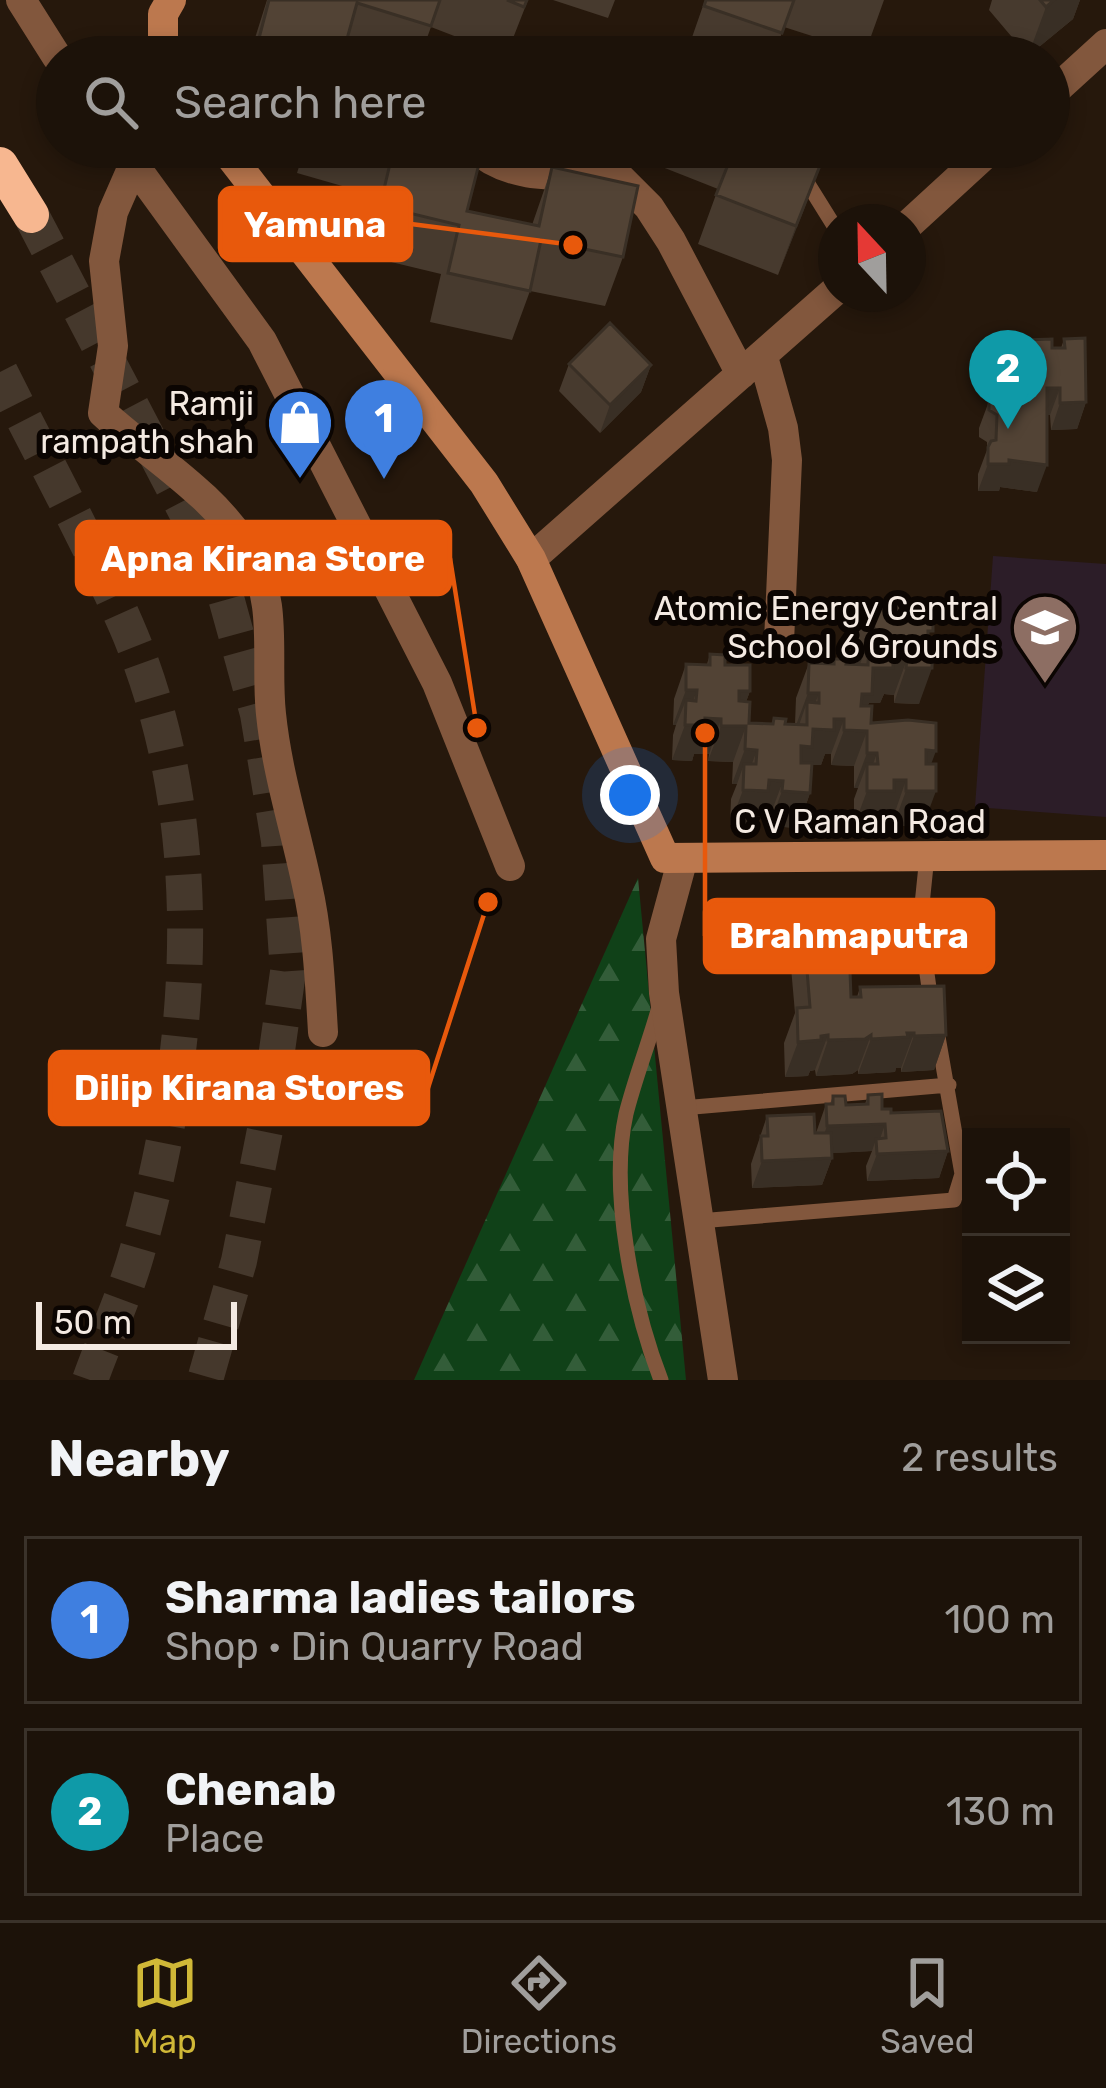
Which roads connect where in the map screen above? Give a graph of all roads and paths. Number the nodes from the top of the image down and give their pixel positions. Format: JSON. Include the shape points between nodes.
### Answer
{"nodes":[{"id":1,"x":21,"y":0,"type":"edge"},
{"id":2,"x":171,"y":0,"type":"edge"},
{"id":3,"x":44,"y":36,"type":"edge"},
{"id":4,"x":163,"y":36,"type":"edge"},
{"id":5,"x":1106,"y":44,"type":"edge"},
{"id":6,"x":1070,"y":77,"type":"edge"},
{"id":7,"x":0,"y":165,"type":"edge"},
{"id":8,"x":125,"y":168,"type":"edge"},
{"id":9,"x":137,"y":168,"type":"edge"},
{"id":10,"x":240,"y":168,"type":"edge"},
{"id":11,"x":508,"y":168,"type":"edge"},
{"id":12,"x":560,"y":168,"type":"edge"},
{"id":13,"x":619,"y":168,"type":"edge"},
{"id":14,"x":798,"y":168,"type":"edge"},
{"id":15,"x":970,"y":168,"type":"edge"},
{"id":16,"x":820,"y":204,"type":"edge"},
{"id":17,"x":926,"y":208,"type":"edge"},
{"id":18,"x":31,"y":215,"type":"tunnel mouth"},
{"id":19,"x":818,"y":306,"type":"edge"},
{"id":20,"x":752,"y":365,"type":"junction"},
{"id":21,"x":531,"y":559,"type":"junction"},
{"id":22,"x":779,"y":643,"type":"dead end"},
{"id":23,"x":927,"y":856,"type":"junction"},
{"id":24,"x":1106,"y":856,"type":"edge"},
{"id":25,"x":683,"y":858,"type":"junction"},
{"id":26,"x":510,"y":866,"type":"dead end"},
{"id":27,"x":920,"y":925,"type":"junction"},
{"id":28,"x":824,"y":928,"type":"edge"},
{"id":29,"x":664,"y":993,"type":"junction"},
{"id":30,"x":323,"y":1032,"type":"dead end"},
{"id":31,"x":949,"y":1084,"type":"junction"},
{"id":32,"x":682,"y":1108,"type":"junction"},
{"id":33,"x":699,"y":1221,"type":"junction"},
{"id":34,"x":661,"y":1380,"type":"edge"},
{"id":35,"x":723,"y":1380,"type":"edge"}],
"edges":[{"from":1,"to":3,"type":"street"},
{"from":2,"to":4,"type":"street"},
{"from":5,"to":6,"type":"street"},
{"from":7,"to":18,"type":"highway"},
{"from":8,"to":30,"type":"street","via":[[104,261],[112,346],[103,413],[234,527],[253,557],[270,620],[270,712],[308,888]]},
{"from":9,"to":26,"type":"street","via":[[262,341],[437,683]]},
{"from":10,"to":21,"type":"street","via":[[423,400]]},
{"from":11,"to":12,"type":"street"},
{"from":13,"to":20,"type":"street"},
{"from":14,"to":16,"type":"lane"},
{"from":15,"to":17,"type":"street"},
{"from":19,"to":20,"type":"street"},
{"from":20,"to":21,"type":"street"},
{"from":20,"to":22,"type":"street","via":[[783,428],[787,460]]},
{"from":21,"to":25,"type":"street","via":[[665,857]]},
{"from":23,"to":24,"type":"street","name":"C V Raman Road"},
{"from":23,"to":25,"type":"street","name":"C V Raman Road"},
{"from":23,"to":27,"type":"lane"},
{"from":25,"to":29,"type":"street","via":[[661,939]]},
{"from":27,"to":28,"type":"lane"},
{"from":27,"to":31,"type":"lane"},
{"from":29,"to":32,"type":"street"},
{"from":29,"to":34,"type":"lane","via":[[625,1118],[621,1199],[630,1268]]},
{"from":31,"to":32,"type":"lane"},
{"from":31,"to":33,"type":"lane","via":[[962,1174],[954,1199]]},
{"from":32,"to":33,"type":"street"},
{"from":33,"to":35,"type":"street"}]}
